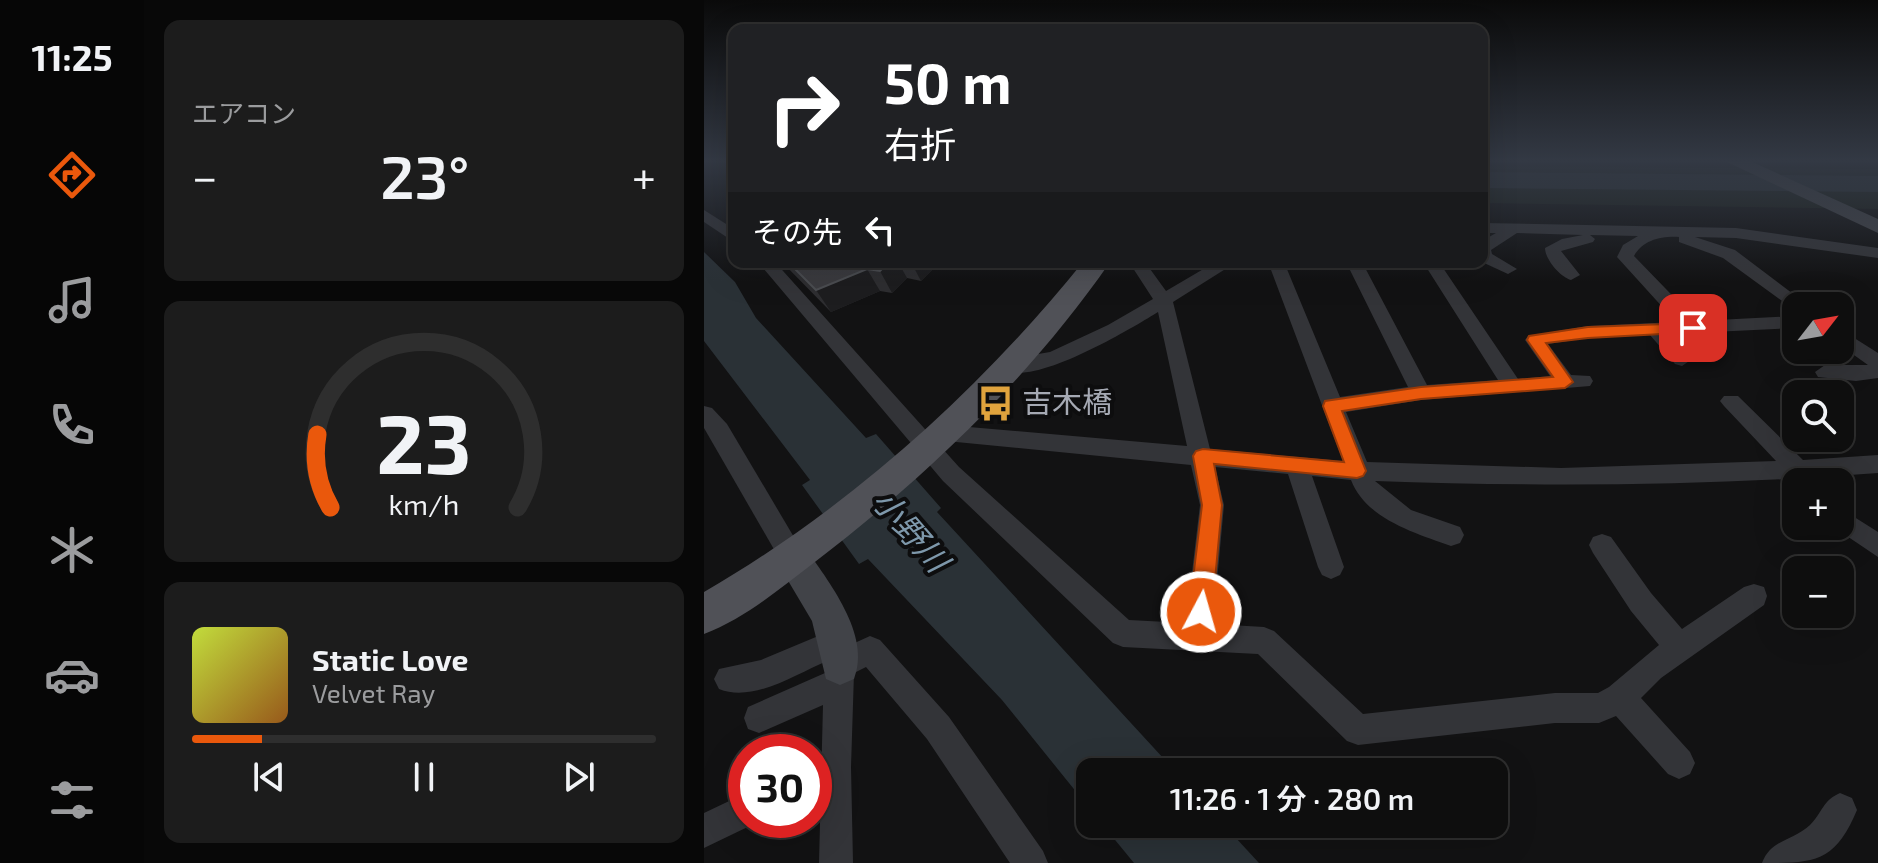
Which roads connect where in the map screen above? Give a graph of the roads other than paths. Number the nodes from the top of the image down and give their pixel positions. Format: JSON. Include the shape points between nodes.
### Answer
{"nodes":[{"id":1,"x":1822,"y":201,"type":"edge"},
{"id":2,"x":1850,"y":201,"type":"edge"},
{"id":3,"x":1878,"y":214,"type":"edge"},
{"id":4,"x":704,"y":215,"type":"edge"},
{"id":5,"x":1878,"y":227,"type":"edge"},
{"id":6,"x":1488,"y":228,"type":"edge"},
{"id":7,"x":1513,"y":228,"type":"junction"},
{"id":8,"x":1613,"y":231,"type":"junction"},
{"id":9,"x":728,"y":233,"type":"edge"},
{"id":10,"x":1662,"y":233,"type":"junction"},
{"id":11,"x":1736,"y":233,"type":"junction"},
{"id":12,"x":1488,"y":245,"type":"edge"},
{"id":13,"x":1878,"y":253,"type":"edge"},
{"id":14,"x":1729,"y":254,"type":"junction"},
{"id":15,"x":1488,"y":258,"type":"edge"},
{"id":16,"x":1853,"y":264,"type":"dead end"},
{"id":17,"x":1878,"y":264,"type":"edge"},
{"id":18,"x":772,"y":268,"type":"edge"},
{"id":19,"x":1092,"y":268,"type":"edge"},
{"id":20,"x":1140,"y":268,"type":"edge"},
{"id":21,"x":1218,"y":268,"type":"dead end"},
{"id":22,"x":1278,"y":268,"type":"edge"},
{"id":23,"x":1357,"y":268,"type":"edge"},
{"id":24,"x":1435,"y":268,"type":"edge"},
{"id":25,"x":1508,"y":269,"type":"dead end"},
{"id":26,"x":1571,"y":275,"type":"dead end"},
{"id":27,"x":1782,"y":293,"type":"edge"},
{"id":28,"x":1163,"y":298,"type":"junction"},
{"id":29,"x":1782,"y":323,"type":"edge"},
{"id":30,"x":1693,"y":328,"type":"junction"},
{"id":31,"x":1656,"y":330,"type":"junction"},
{"id":32,"x":1854,"y":345,"type":"edge"},
{"id":33,"x":1682,"y":359,"type":"dead end"},
{"id":34,"x":1878,"y":363,"type":"edge"},
{"id":35,"x":1009,"y":365,"type":"junction"},
{"id":36,"x":1878,"y":371,"type":"edge"},
{"id":37,"x":1825,"y":372,"type":"dead end"},
{"id":38,"x":1512,"y":386,"type":"junction"},
{"id":39,"x":1421,"y":393,"type":"junction"},
{"id":40,"x":1731,"y":401,"type":"dead end"},
{"id":41,"x":1332,"y":406,"type":"junction"},
{"id":42,"x":704,"y":414,"type":"edge"},
{"id":43,"x":933,"y":444,"type":"junction"},
{"id":44,"x":1203,"y":456,"type":"junction"},
{"id":45,"x":1878,"y":464,"type":"edge"},
{"id":46,"x":1297,"y":465,"type":"junction"},
{"id":47,"x":1786,"y":468,"type":"edge"},
{"id":48,"x":1847,"y":468,"type":"edge"},
{"id":49,"x":1357,"y":471,"type":"junction"},
{"id":50,"x":1782,"y":475,"type":"edge"},
{"id":51,"x":1854,"y":528,"type":"edge"},
{"id":52,"x":1451,"y":535,"type":"dead end"},
{"id":53,"x":1602,"y":545,"type":"dead end"},
{"id":54,"x":1878,"y":546,"type":"edge"},
{"id":55,"x":796,"y":553,"type":"junction"},
{"id":56,"x":1331,"y":567,"type":"dead end"},
{"id":57,"x":1754,"y":596,"type":"dead end"},
{"id":58,"x":704,"y":614,"type":"edge"},
{"id":59,"x":1198,"y":639,"type":"junction"},
{"id":60,"x":1679,"y":647,"type":"junction"},
{"id":61,"x":838,"y":663,"type":"junction"},
{"id":62,"x":729,"y":679,"type":"dead end"},
{"id":63,"x":1620,"y":698,"type":"junction"},
{"id":64,"x":759,"y":718,"type":"dead end"},
{"id":65,"x":829,"y":734,"type":"edge"},
{"id":66,"x":1679,"y":763,"type":"dead end"},
{"id":67,"x":1840,"y":810,"type":"dead end"},
{"id":68,"x":728,"y":819,"type":"edge"},
{"id":69,"x":704,"y":831,"type":"edge"},
{"id":70,"x":832,"y":833,"type":"edge"},
{"id":71,"x":836,"y":863,"type":"edge"},
{"id":72,"x":1031,"y":863,"type":"edge"},
{"id":73,"x":1779,"y":863,"type":"edge"}],
"edges":[{"from":1,"to":5,"type":"street"},
{"from":2,"to":3,"type":"street"},
{"from":4,"to":9,"type":"street"},
{"from":6,"to":7,"type":"street"},
{"from":7,"to":8,"type":"street"},
{"from":7,"to":12,"type":"street"},
{"from":8,"to":10,"type":"street"},
{"from":8,"to":26,"type":"street","via":[[1553,248]]},
{"from":10,"to":11,"type":"street"},
{"from":10,"to":14,"type":"street"},
{"from":10,"to":30,"type":"street","via":[[1629,248],[1625,257]]},
{"from":11,"to":13,"type":"street"},
{"from":11,"to":14,"type":"street","via":[[1726,243]]},
{"from":14,"to":27,"type":"street"},
{"from":15,"to":25,"type":"street"},
{"from":16,"to":17,"type":"street"},
{"from":18,"to":43,"type":"street"},
{"from":19,"to":35,"type":"main road"},
{"from":20,"to":28,"type":"street"},
{"from":21,"to":28,"type":"street"},
{"from":22,"to":41,"type":"street"},
{"from":23,"to":39,"type":"street"},
{"from":24,"to":38,"type":"street"},
{"from":28,"to":35,"type":"street","via":[[1123,325],[1063,353],[1034,365]]},
{"from":28,"to":44,"type":"street"},
{"from":29,"to":30,"type":"street"},
{"from":30,"to":31,"type":"street"},
{"from":31,"to":33,"type":"street"},
{"from":31,"to":38,"type":"street","via":[[1535,340],[1574,382]]},
{"from":32,"to":34,"type":"street"},
{"from":35,"to":43,"type":"main road"},
{"from":36,"to":37,"type":"street"},
{"from":38,"to":39,"type":"street"},
{"from":39,"to":41,"type":"street"},
{"from":40,"to":47,"type":"street"},
{"from":41,"to":49,"type":"street"},
{"from":42,"to":55,"type":"street"},
{"from":43,"to":44,"type":"street"},
{"from":43,"to":55,"type":"main road","via":[[870,500]]},
{"from":43,"to":59,"type":"street","via":[[951,474],[1123,633]]},
{"from":44,"to":46,"type":"street"},
{"from":44,"to":59,"type":"street","via":[[1212,505]]},
{"from":45,"to":48,"type":"street"},
{"from":46,"to":49,"type":"street"},
{"from":46,"to":56,"type":"street"},
{"from":49,"to":50,"type":"street","via":[[1561,477]]},
{"from":49,"to":52,"type":"street","via":[[1377,499],[1402,517]]},
{"from":51,"to":54,"type":"street"},
{"from":53,"to":60,"type":"street"},
{"from":55,"to":58,"type":"main road"},
{"from":55,"to":61,"type":"street","via":[[830,616]]},
{"from":57,"to":60,"type":"street"},
{"from":59,"to":63,"type":"street","via":[[1264,641],[1358,730],[1599,708]]},
{"from":60,"to":63,"type":"street"},
{"from":61,"to":62,"type":"street"},
{"from":61,"to":64,"type":"street"},
{"from":61,"to":65,"type":"street"},
{"from":61,"to":72,"type":"street","via":[[870,650],[938,728]]},
{"from":63,"to":66,"type":"street"},
{"from":67,"to":73,"type":"street","via":[[1821,838]]},
{"from":68,"to":69,"type":"street"},
{"from":70,"to":71,"type":"street"}]}
